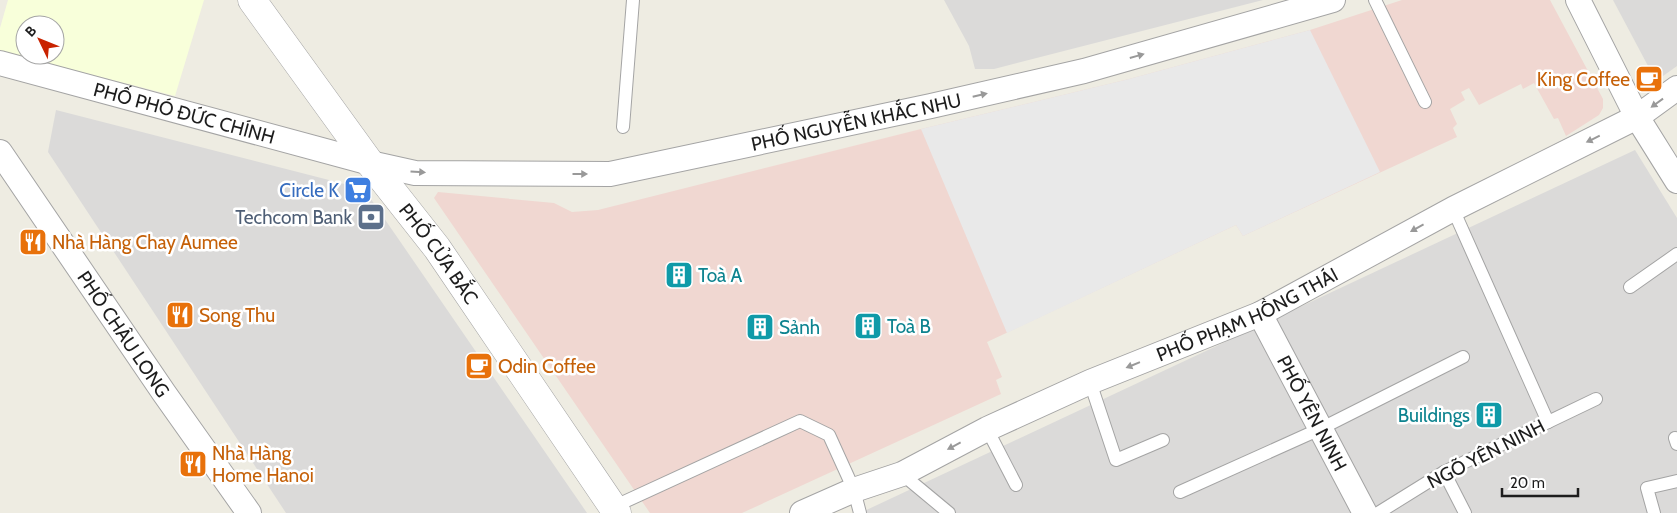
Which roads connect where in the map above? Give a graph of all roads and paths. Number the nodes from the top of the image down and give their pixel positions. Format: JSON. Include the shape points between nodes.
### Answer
{"nodes":[{"id":1,"x":252,"y":0,"type":"edge"},
{"id":2,"x":632,"y":0,"type":"edge"},
{"id":3,"x":1376,"y":0,"type":"edge"},
{"id":4,"x":1578,"y":0,"type":"edge"},
{"id":5,"x":1323,"y":1,"type":"edge"},
{"id":6,"x":0,"y":63,"type":"edge"},
{"id":7,"x":1677,"y":88,"type":"edge"},
{"id":8,"x":1425,"y":102,"type":"dead end"},
{"id":9,"x":1637,"y":117,"type":"junction"},
{"id":10,"x":623,"y":127,"type":"dead end"},
{"id":11,"x":0,"y":152,"type":"edge"},
{"id":12,"x":370,"y":163,"type":"junction"},
{"id":13,"x":1677,"y":181,"type":"edge"},
{"id":14,"x":1453,"y":209,"type":"junction"},
{"id":15,"x":1677,"y":254,"type":"edge"},
{"id":16,"x":1630,"y":287,"type":"dead end"},
{"id":17,"x":1260,"y":314,"type":"junction"},
{"id":18,"x":1463,"y":357,"type":"dead end"},
{"id":19,"x":1090,"y":382,"type":"junction"},
{"id":20,"x":1596,"y":399,"type":"dead end"},
{"id":21,"x":1548,"y":422,"type":"junction"},
{"id":22,"x":987,"y":429,"type":"junction"},
{"id":23,"x":1320,"y":429,"type":"junction"},
{"id":24,"x":1163,"y":440,"type":"dead end"},
{"id":25,"x":1444,"y":472,"type":"junction"},
{"id":26,"x":902,"y":474,"type":"junction"},
{"id":27,"x":1677,"y":481,"type":"edge"},
{"id":28,"x":1016,"y":485,"type":"dead end"},
{"id":29,"x":854,"y":490,"type":"junction"},
{"id":30,"x":1180,"y":492,"type":"dead end"},
{"id":31,"x":615,"y":510,"type":"edge"},
{"id":32,"x":249,"y":513,"type":"edge"},
{"id":33,"x":802,"y":513,"type":"edge"},
{"id":34,"x":860,"y":513,"type":"edge"},
{"id":35,"x":948,"y":513,"type":"edge"},
{"id":36,"x":1365,"y":513,"type":"edge"},
{"id":37,"x":1378,"y":513,"type":"edge"},
{"id":38,"x":1465,"y":513,"type":"edge"},
{"id":39,"x":1654,"y":513,"type":"edge"}],
"edges":[{"from":1,"to":12,"type":"street","name":"PHỐ CỬA BẮC"},
{"from":2,"to":10,"type":"lane"},
{"from":3,"to":8,"type":"lane"},
{"from":4,"to":9,"type":"street"},
{"from":12,"to":5,"type":"street","name":"PHỐ NGUYỄN KHẮC NHU","one_way":true,"via":[[415,173],[610,174],[1084,71]]},
{"from":6,"to":12,"type":"street","name":"PHỐ PHÓ ĐỨC CHÍNH"},
{"from":7,"to":9,"type":"street","name":"PHỐ PHẠM HỒNG THÁI","one_way":true},
{"from":9,"to":13,"type":"street"},
{"from":9,"to":14,"type":"street","name":"PHỐ PHẠM HỒNG THÁI","one_way":true},
{"from":11,"to":32,"type":"street","name":"PHỐ CHÂU LONG"},
{"from":12,"to":31,"type":"street","name":"PHỐ CỬA BẮC","via":[[437,248]]},
{"from":14,"to":17,"type":"street","name":"PHỐ PHẠM HỒNG THÁI","one_way":true},
{"from":14,"to":21,"type":"lane"},
{"from":15,"to":16,"type":"lane"},
{"from":17,"to":19,"type":"street","name":"PHỐ PHẠM HỒNG THÁI","one_way":true},
{"from":17,"to":23,"type":"street","name":"PHỐ YÊN NINH"},
{"from":18,"to":23,"type":"lane"},
{"from":19,"to":22,"type":"street","name":"PHỐ PHẠM HỒNG THÁI"},
{"from":19,"to":24,"type":"lane","via":[[1116,460]]},
{"from":20,"to":21,"type":"lane","name":"NGÕ YÊN NINH"},
{"from":21,"to":25,"type":"lane","name":"NGÕ YÊN NINH"},
{"from":22,"to":26,"type":"street","name":"PHỐ PHẠM HỒNG THÁI","one_way":true},
{"from":22,"to":28,"type":"lane"},
{"from":23,"to":30,"type":"lane"},
{"from":23,"to":36,"type":"street","name":"PHỐ YÊN NINH"},
{"from":25,"to":37,"type":"lane","name":"NGÕ YÊN NINH"},
{"from":25,"to":38,"type":"lane"},
{"from":26,"to":29,"type":"street","name":"PHỐ PHẠM HỒNG THÁI"},
{"from":26,"to":35,"type":"lane"},
{"from":27,"to":39,"type":"lane","via":[[1647,488]]},
{"from":29,"to":31,"type":"lane","via":[[829,435],[800,421]]},
{"from":29,"to":33,"type":"street","name":"PHỐ PHẠM HỒNG THÁI"},
{"from":29,"to":34,"type":"lane"}]}
